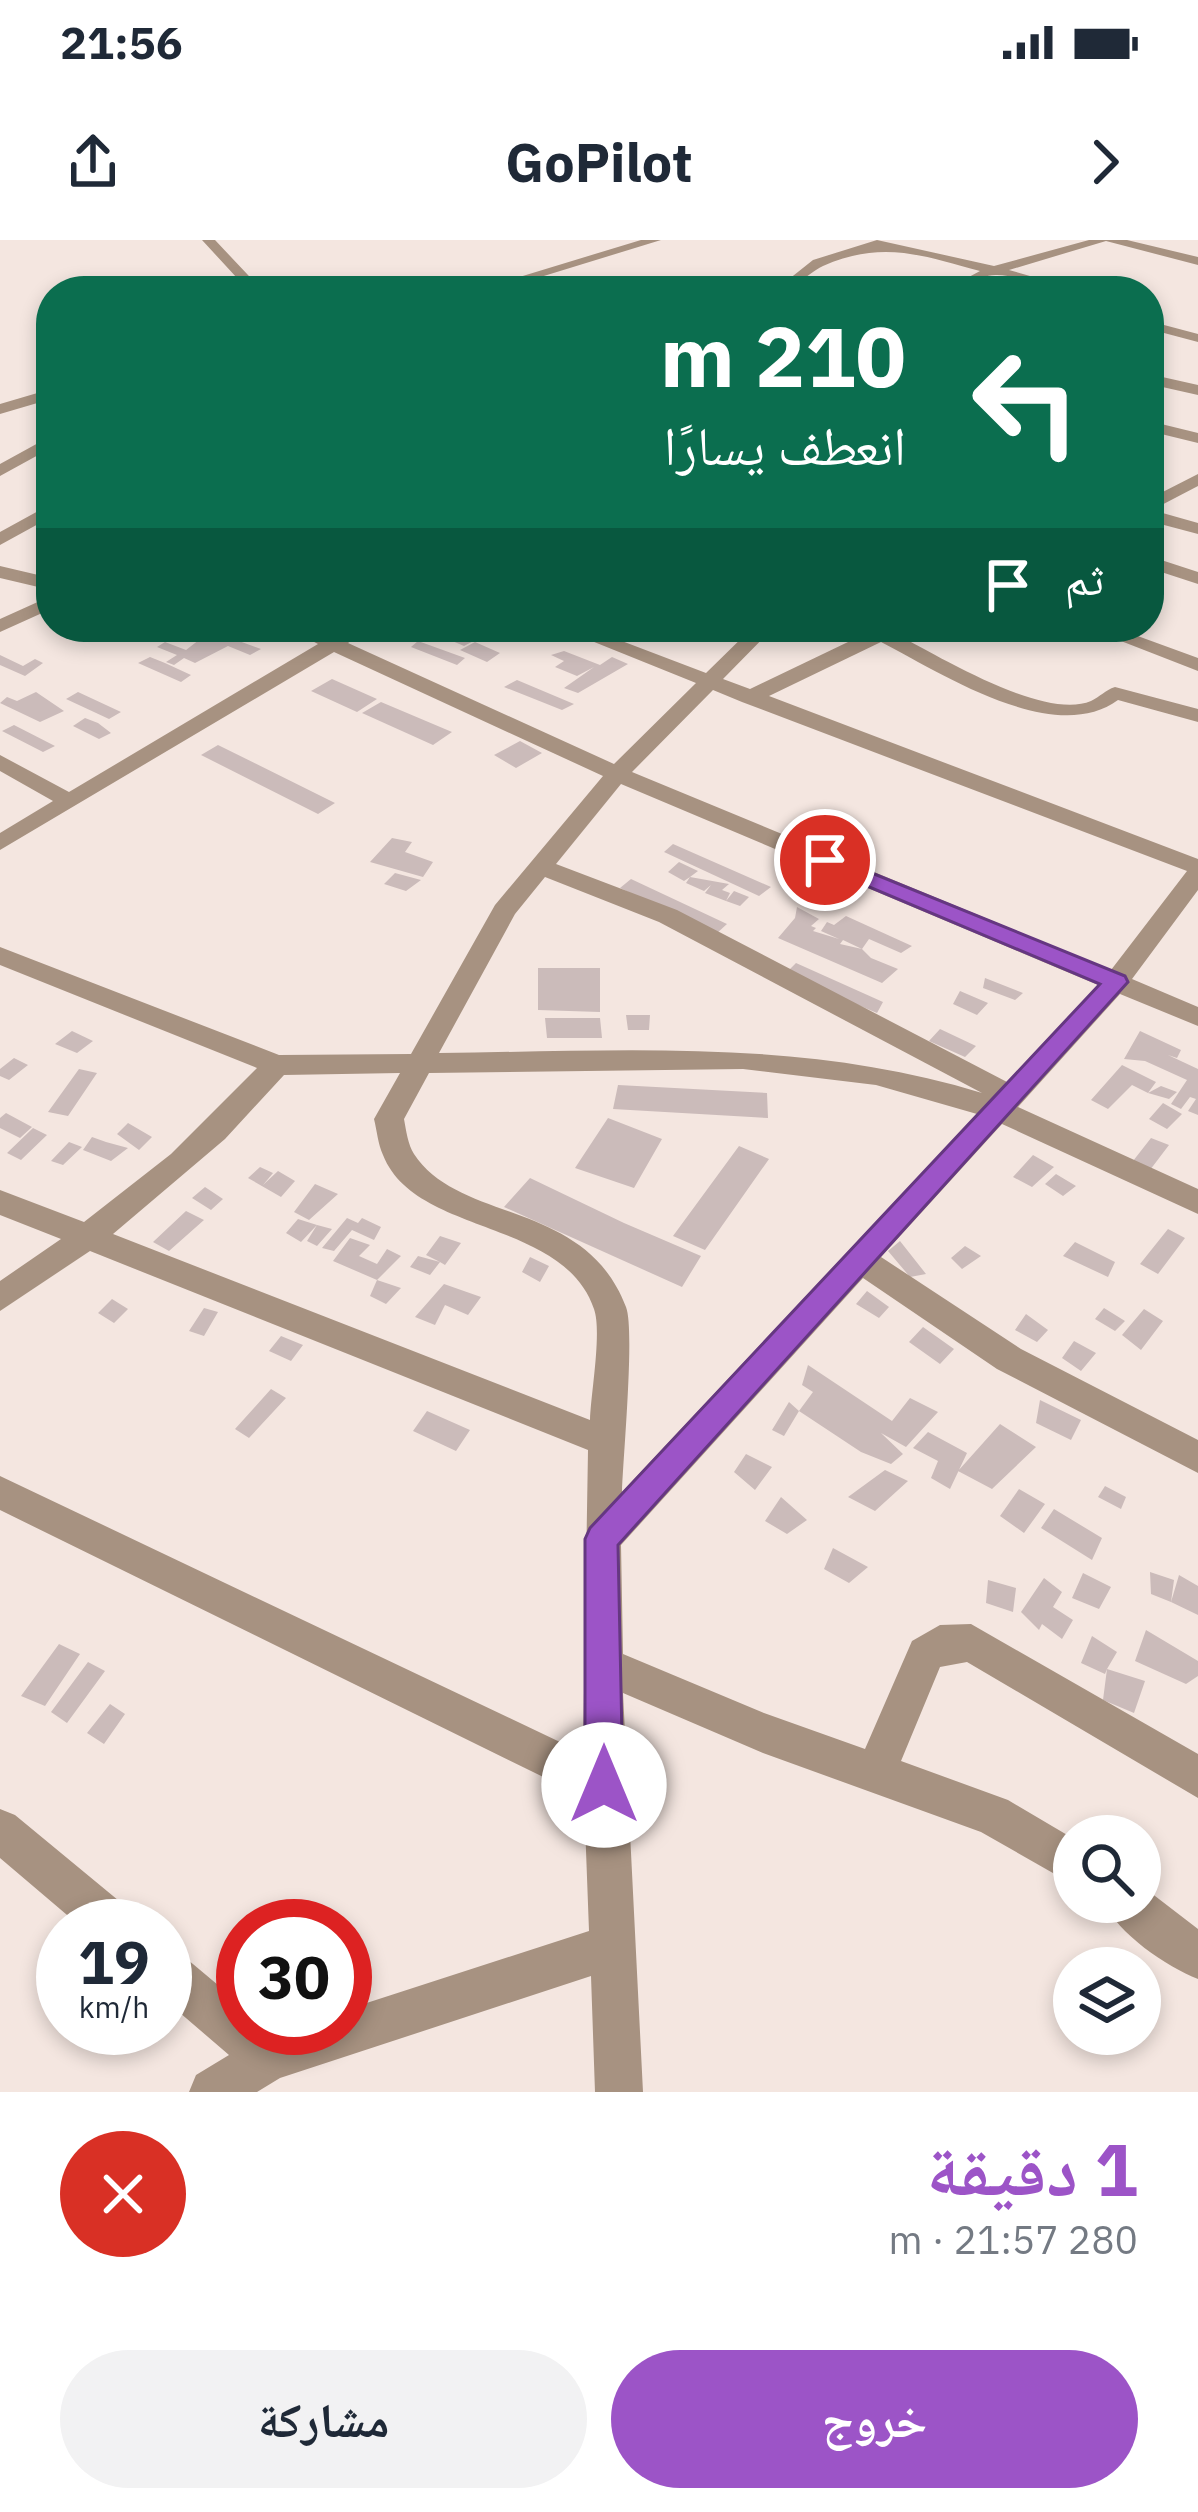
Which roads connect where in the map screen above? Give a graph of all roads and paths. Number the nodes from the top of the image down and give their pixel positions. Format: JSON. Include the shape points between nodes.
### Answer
{"nodes":[{"id":1,"x":208,"y":240,"type":"edge"},
{"id":2,"x":655,"y":240,"type":"edge"},
{"id":3,"x":1100,"y":240,"type":"edge"},
{"id":4,"x":1111,"y":240,"type":"edge"},
{"id":5,"x":1132,"y":240,"type":"edge"},
{"id":6,"x":1198,"y":259,"type":"edge"},
{"id":7,"x":991,"y":268,"type":"junction"},
{"id":8,"x":242,"y":276,"type":"edge"},
{"id":9,"x":531,"y":276,"type":"edge"},
{"id":10,"x":797,"y":276,"type":"edge"},
{"id":11,"x":976,"y":276,"type":"edge"},
{"id":12,"x":1020,"y":276,"type":"edge"},
{"id":13,"x":1164,"y":329,"type":"edge"},
{"id":14,"x":1198,"y":338,"type":"edge"},
{"id":15,"x":1164,"y":382,"type":"edge"},
{"id":16,"x":1198,"y":390,"type":"edge"},
{"id":17,"x":36,"y":398,"type":"edge"},
{"id":18,"x":0,"y":409,"type":"edge"},
{"id":19,"x":1164,"y":430,"type":"edge"},
{"id":20,"x":1198,"y":438,"type":"edge"},
{"id":21,"x":36,"y":450,"type":"edge"},
{"id":22,"x":0,"y":471,"type":"edge"},
{"id":23,"x":1164,"y":480,"type":"edge"},
{"id":24,"x":1194,"y":485,"type":"edge"},
{"id":25,"x":1164,"y":502,"type":"edge"},
{"id":26,"x":1164,"y":516,"type":"edge"},
{"id":27,"x":36,"y":518,"type":"edge"},
{"id":28,"x":1198,"y":529,"type":"edge"},
{"id":29,"x":0,"y":540,"type":"edge"},
{"id":30,"x":1164,"y":567,"type":"edge"},
{"id":31,"x":0,"y":572,"type":"edge"},
{"id":32,"x":1198,"y":578,"type":"edge"},
{"id":33,"x":36,"y":580,"type":"edge"},
{"id":34,"x":36,"y":609,"type":"edge"},
{"id":35,"x":0,"y":626,"type":"edge"},
{"id":36,"x":332,"y":642,"type":"joint"},
{"id":37,"x":606,"y":642,"type":"edge"},
{"id":38,"x":748,"y":642,"type":"edge"},
{"id":39,"x":865,"y":642,"type":"edge"},
{"id":40,"x":909,"y":642,"type":"edge"},
{"id":41,"x":1137,"y":642,"type":"edge"},
{"id":42,"x":1198,"y":664,"type":"edge"},
{"id":43,"x":706,"y":682,"type":"junction"},
{"id":44,"x":749,"y":698,"type":"junction"},
{"id":45,"x":1198,"y":716,"type":"edge"},
{"id":46,"x":0,"y":762,"type":"edge"},
{"id":47,"x":617,"y":774,"type":"junction"},
{"id":48,"x":70,"y":801,"type":"junction"},
{"id":49,"x":1198,"y":837,"type":"edge"},
{"id":50,"x":0,"y":843,"type":"edge"},
{"id":51,"x":539,"y":866,"type":"junction"},
{"id":52,"x":1193,"y":867,"type":"edge"},
{"id":53,"x":0,"y":955,"type":"edge"},
{"id":54,"x":1116,"y":982,"type":"junction"},
{"id":55,"x":1198,"y":1017,"type":"edge"},
{"id":56,"x":419,"y":1062,"type":"junction"},
{"id":57,"x":276,"y":1065,"type":"junction"},
{"id":58,"x":1007,"y":1104,"type":"junction"},
{"id":59,"x":0,"y":1202,"type":"edge"},
{"id":60,"x":1198,"y":1202,"type":"edge"},
{"id":61,"x":87,"y":1238,"type":"junction"},
{"id":62,"x":861,"y":1260,"type":"junction"},
{"id":63,"x":0,"y":1298,"type":"edge"},
{"id":64,"x":607,"y":1442,"type":"junction"},
{"id":65,"x":1198,"y":1457,"type":"edge"},
{"id":66,"x":0,"y":1492,"type":"edge"},
{"id":67,"x":602,"y":1539,"type":"junction"},
{"id":68,"x":603,"y":1665,"type":"junction"},
{"id":69,"x":875,"y":1774,"type":"junction"},
{"id":70,"x":1198,"y":1777,"type":"edge"},
{"id":71,"x":604,"y":1785,"type":"junction"},
{"id":72,"x":0,"y":1830,"type":"edge"},
{"id":73,"x":1053,"y":1851,"type":"edge"},
{"id":74,"x":82,"y":1899,"type":"edge"},
{"id":75,"x":1153,"y":1923,"type":"edge"},
{"id":76,"x":610,"y":1947,"type":"junction"},
{"id":77,"x":1198,"y":1957,"type":"edge"},
{"id":78,"x":192,"y":1993,"type":"edge"},
{"id":79,"x":268,"y":2058,"type":"junction"},
{"id":80,"x":213,"y":2092,"type":"edge"},
{"id":81,"x":619,"y":2092,"type":"edge"}],
"edges":[{"from":1,"to":8,"type":"street"},
{"from":2,"to":9,"type":"street"},
{"from":3,"to":7,"type":"street"},
{"from":4,"to":6,"type":"street"},
{"from":5,"to":6,"type":"street"},
{"from":7,"to":10,"type":"street","via":[[875,243]]},
{"from":7,"to":11,"type":"street"},
{"from":7,"to":12,"type":"street"},
{"from":13,"to":14,"type":"street"},
{"from":15,"to":16,"type":"street"},
{"from":17,"to":18,"type":"street"},
{"from":19,"to":20,"type":"street"},
{"from":21,"to":22,"type":"street"},
{"from":23,"to":24,"type":"street"},
{"from":24,"to":25,"type":"street"},
{"from":26,"to":28,"type":"street"},
{"from":27,"to":29,"type":"street"},
{"from":30,"to":32,"type":"street"},
{"from":31,"to":33,"type":"street"},
{"from":34,"to":35,"type":"street"},
{"from":36,"to":47,"type":"street"},
{"from":36,"to":48,"type":"street"},
{"from":37,"to":43,"type":"street"},
{"from":38,"to":43,"type":"street"},
{"from":39,"to":44,"type":"street"},
{"from":40,"to":45,"type":"street","via":[[1022,702],[1086,710],[1115,693]]},
{"from":41,"to":42,"type":"street"},
{"from":43,"to":44,"type":"street"},
{"from":43,"to":47,"type":"street"},
{"from":44,"to":52,"type":"street"},
{"from":46,"to":48,"type":"street"},
{"from":47,"to":51,"type":"street"},
{"from":47,"to":54,"type":"street"},
{"from":48,"to":50,"type":"street"},
{"from":49,"to":52,"type":"street"},
{"from":51,"to":56,"type":"street","via":[[504,911]]},
{"from":51,"to":58,"type":"street","via":[[668,916]]},
{"from":52,"to":54,"type":"street"},
{"from":53,"to":57,"type":"street"},
{"from":54,"to":55,"type":"street"},
{"from":54,"to":58,"type":"street"},
{"from":56,"to":57,"type":"street"},
{"from":56,"to":58,"type":"street","via":[[743,1059],[812,1064]]},
{"from":56,"to":64,"type":"street","via":[[389,1119],[404,1167],[434,1191],[567,1247],[604,1286],[614,1337]]},
{"from":57,"to":61,"type":"street","via":[[238,1113]]},
{"from":58,"to":60,"type":"street"},
{"from":58,"to":62,"type":"street"},
{"from":59,"to":61,"type":"street"},
{"from":61,"to":63,"type":"street"},
{"from":61,"to":64,"type":"street"},
{"from":62,"to":65,"type":"street","via":[[1009,1360]]},
{"from":62,"to":67,"type":"street"},
{"from":64,"to":67,"type":"street"},
{"from":66,"to":71,"type":"street"},
{"from":67,"to":68,"type":"street"},
{"from":68,"to":69,"type":"street"},
{"from":68,"to":71,"type":"street"},
{"from":69,"to":70,"type":"street","via":[[926,1654],[955,1642],[971,1643]]},
{"from":69,"to":73,"type":"street","via":[[993,1816]]},
{"from":71,"to":76,"type":"street"},
{"from":72,"to":74,"type":"street"},
{"from":75,"to":77,"type":"street"},
{"from":76,"to":79,"type":"street"},
{"from":76,"to":81,"type":"street"},
{"from":78,"to":79,"type":"street"},
{"from":79,"to":80,"type":"street"}]}
